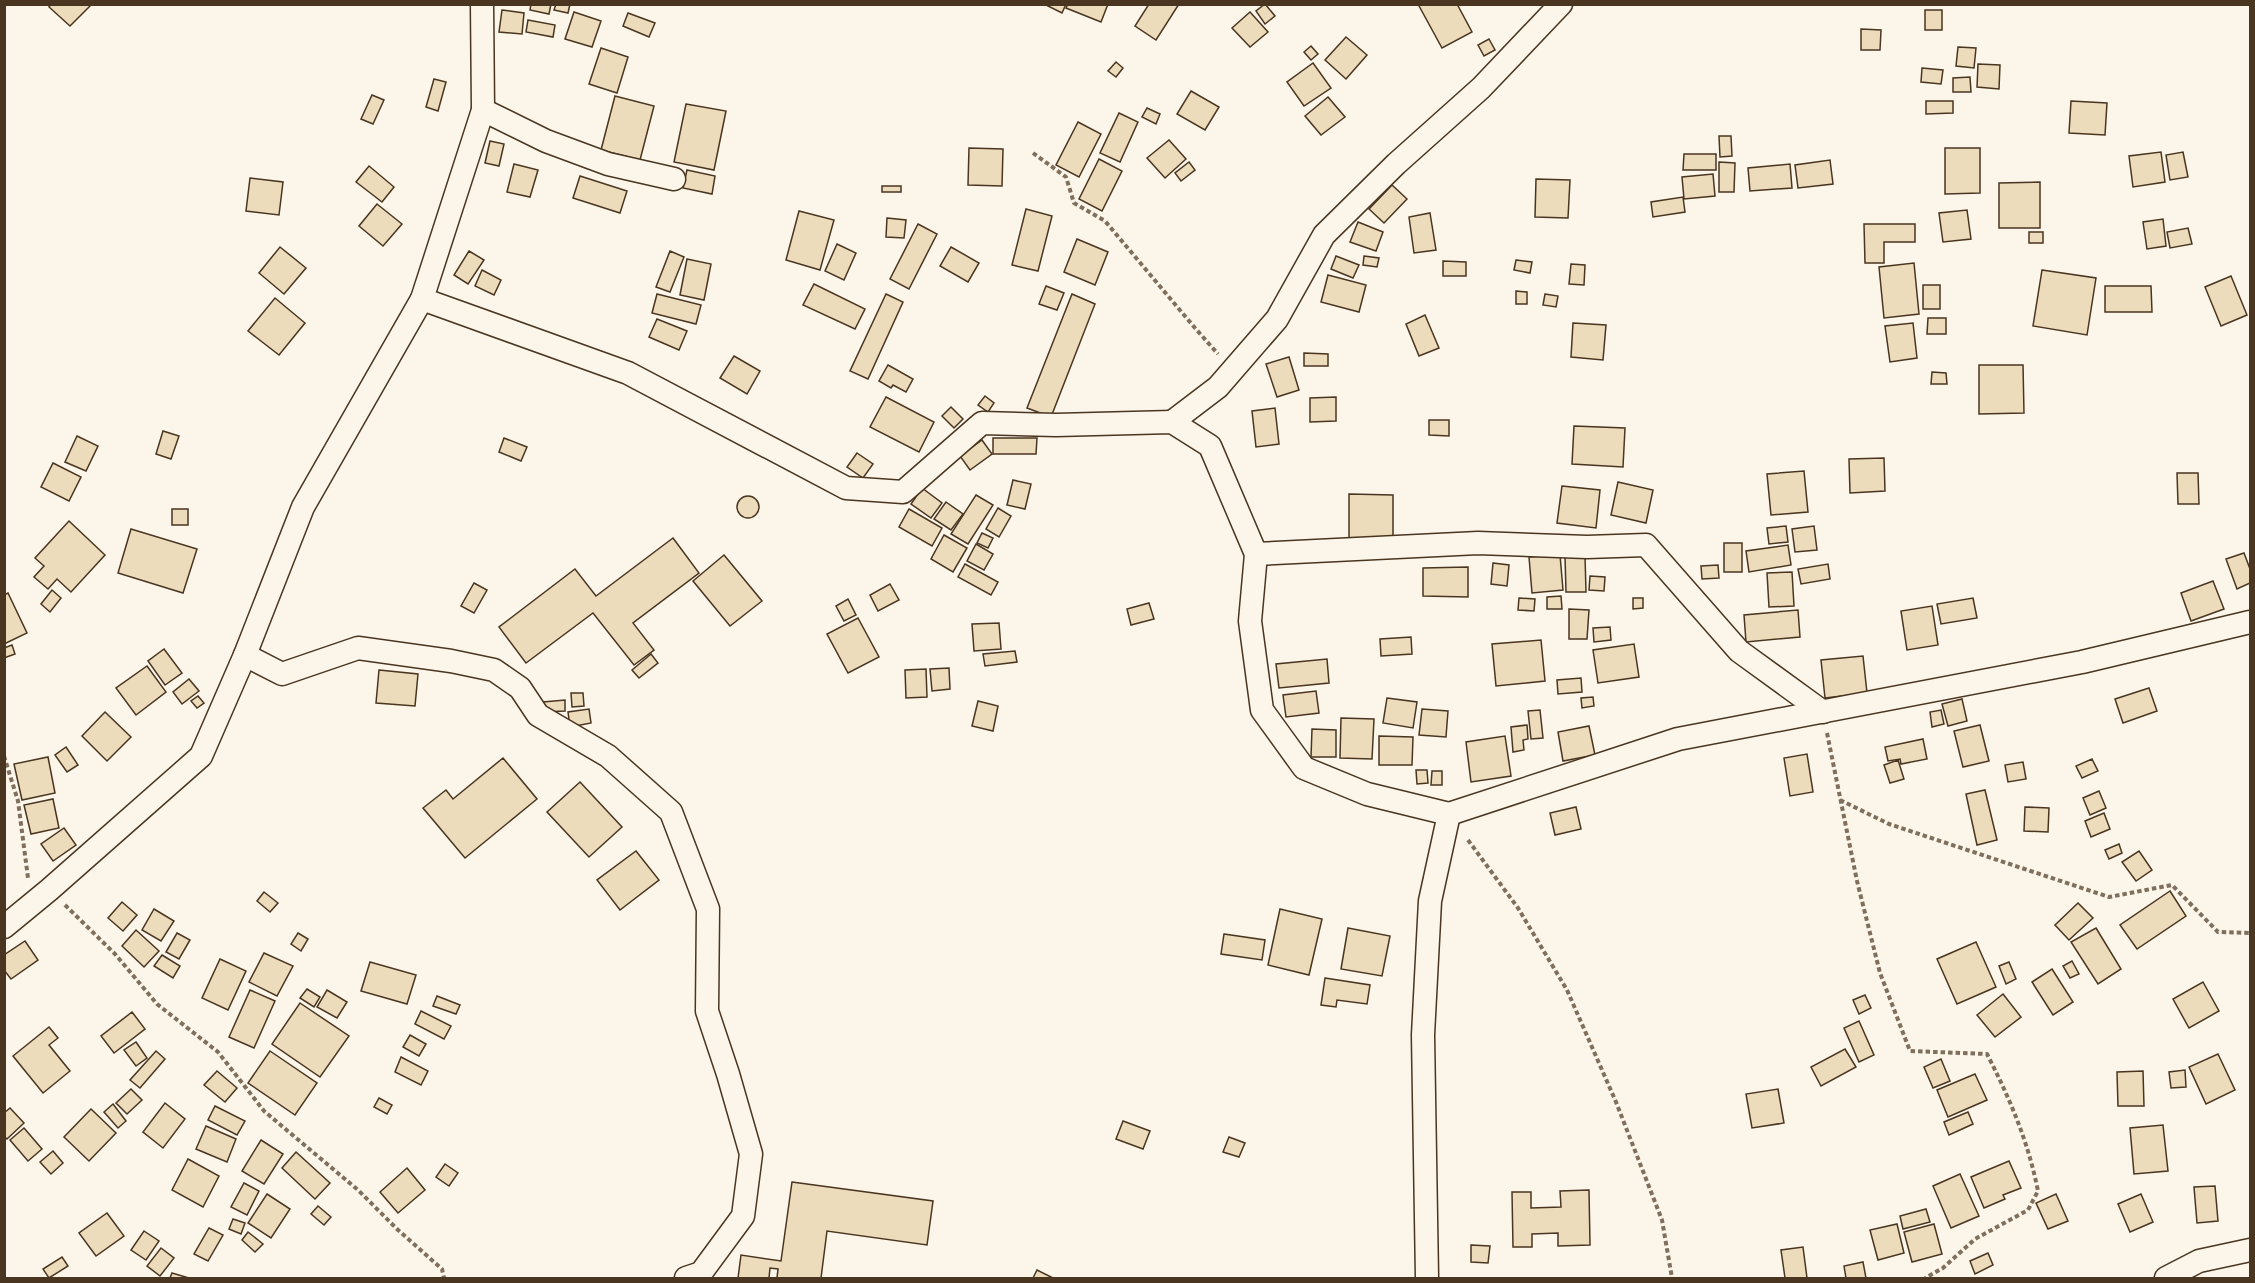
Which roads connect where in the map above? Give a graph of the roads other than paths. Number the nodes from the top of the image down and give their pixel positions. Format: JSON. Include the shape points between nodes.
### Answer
{"nodes":[{"id":1,"x":482,"y":4,"type":"edge"},
{"id":2,"x":1561,"y":4,"type":"edge"},
{"id":3,"x":483,"y":110,"type":"junction"},
{"id":4,"x":674,"y":179,"type":"dead end"},
{"id":5,"x":422,"y":299,"type":"junction"},
{"id":6,"x":1172,"y":422,"type":"junction"},
{"id":7,"x":1256,"y":554,"type":"junction"},
{"id":8,"x":2250,"y":622,"type":"edge"},
{"id":9,"x":245,"y":655,"type":"junction"},
{"id":10,"x":1823,"y":712,"type":"junction"},
{"id":11,"x":1449,"y":814,"type":"junction"},
{"id":12,"x":4,"y":927,"type":"edge"},
{"id":13,"x":2250,"y":1250,"type":"edge"},
{"id":14,"x":686,"y":1278,"type":"edge"},
{"id":15,"x":1427,"y":1278,"type":"edge"},
{"id":16,"x":2166,"y":1278,"type":"edge"}],
"edges":[{"from":1,"to":3,"type":"street"},
{"from":2,"to":6,"type":"street","via":[[1480,88],[1324,235],[1277,319],[1218,387]]},
{"from":3,"to":4,"type":"street","via":[[546,141],[608,164]]},
{"from":3,"to":5,"type":"street"},
{"from":5,"to":6,"type":"street","via":[[628,373],[846,488],[903,492],[982,423]]},
{"from":5,"to":9,"type":"street","via":[[303,507]]},
{"from":6,"to":7,"type":"street","via":[[1210,446]]},
{"from":7,"to":10,"type":"street","via":[[1478,543],[1646,545],[1739,651]]},
{"from":7,"to":11,"type":"street","via":[[1250,621],[1262,710],[1304,768],[1367,794]]},
{"from":8,"to":10,"type":"street","via":[[2082,662]]},
{"from":9,"to":12,"type":"street","via":[[201,756]]},
{"from":9,"to":14,"type":"street","via":[[282,674],[358,648],[494,670],[520,688],[537,715],[608,756],[670,812],[708,909],[706,1011],[751,1154],[743,1216],[701,1274]]},
{"from":10,"to":11,"type":"street","via":[[1678,740]]},
{"from":11,"to":15,"type":"street","via":[[1430,901],[1423,1035]]},
{"from":13,"to":16,"type":"street","via":[[2199,1261]]}]}
